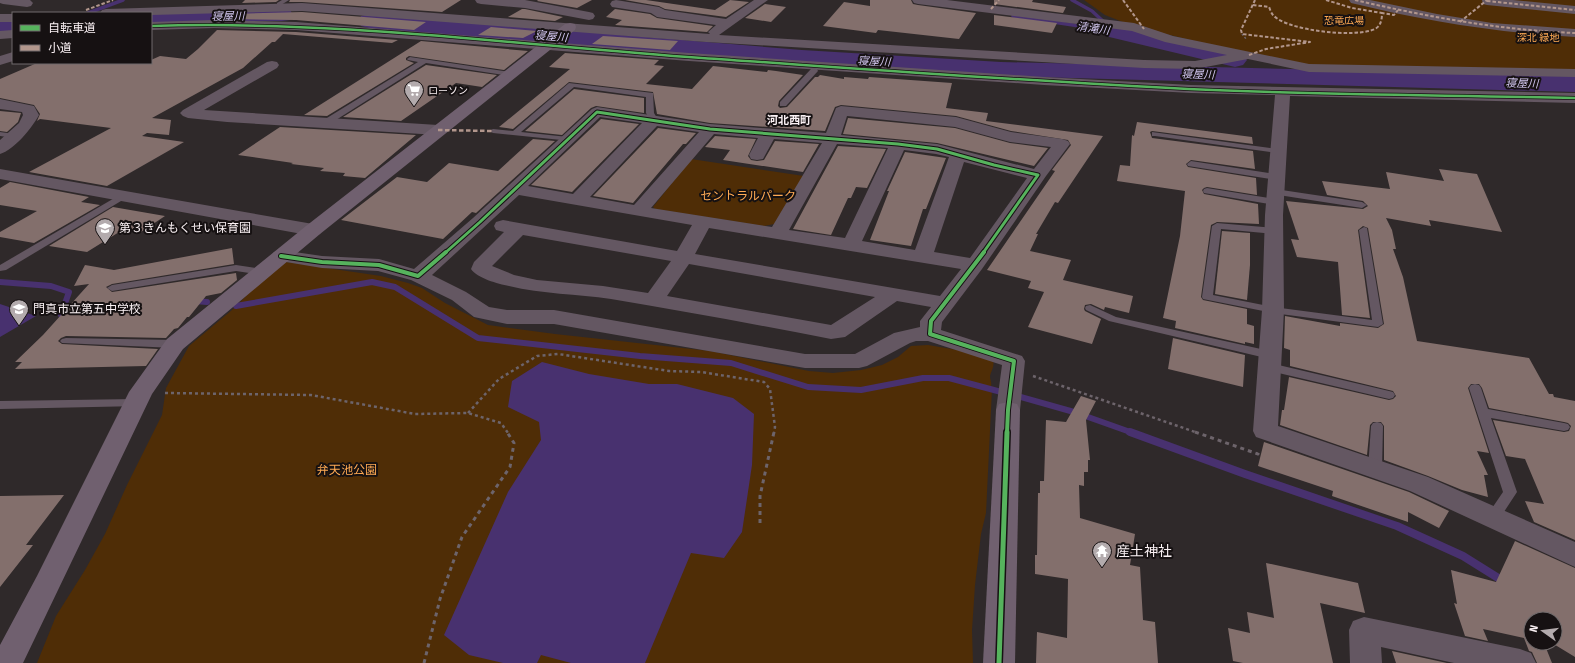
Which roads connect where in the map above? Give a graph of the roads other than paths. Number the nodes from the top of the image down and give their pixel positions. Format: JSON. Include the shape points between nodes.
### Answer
{"nodes":[{"id":1,"x":3,"y":0,"type":"edge"},
{"id":2,"x":172,"y":0,"type":"edge"},
{"id":3,"x":286,"y":0,"type":"edge"},
{"id":4,"x":359,"y":0,"type":"edge"},
{"id":5,"x":481,"y":0,"type":"edge"},
{"id":6,"x":762,"y":0,"type":"edge"},
{"id":7,"x":918,"y":0,"type":"edge"},
{"id":8,"x":1355,"y":0,"type":"edge"},
{"id":9,"x":1487,"y":0,"type":"edge"},
{"id":10,"x":529,"y":2,"type":"edge"},
{"id":11,"x":619,"y":2,"type":"edge"},
{"id":12,"x":27,"y":3,"type":"dead end"},
{"id":13,"x":279,"y":4,"type":"dead end"},
{"id":14,"x":670,"y":4,"type":"dead end"},
{"id":15,"x":348,"y":7,"type":"junction"},
{"id":16,"x":151,"y":8,"type":"dead end"},
{"id":17,"x":320,"y":8,"type":"junction"},
{"id":18,"x":1575,"y":10,"type":"edge"},
{"id":19,"x":658,"y":11,"type":"junction"},
{"id":20,"x":131,"y":12,"type":"edge"},
{"id":21,"x":413,"y":15,"type":"junction"},
{"id":22,"x":590,"y":16,"type":"junction"},
{"id":23,"x":0,"y":18,"type":"edge"},
{"id":24,"x":12,"y":18,"type":"edge"},
{"id":25,"x":496,"y":21,"type":"junction"},
{"id":26,"x":1460,"y":22,"type":"junction"},
{"id":27,"x":727,"y":23,"type":"junction"},
{"id":28,"x":152,"y":26,"type":"edge"},
{"id":29,"x":568,"y":28,"type":"junction"},
{"id":30,"x":1575,"y":34,"type":"edge"},
{"id":31,"x":706,"y":38,"type":"junction"},
{"id":32,"x":547,"y":45,"type":"junction"},
{"id":33,"x":653,"y":55,"type":"junction"},
{"id":34,"x":1249,"y":55,"type":"junction"},
{"id":35,"x":12,"y":56,"type":"edge"},
{"id":36,"x":410,"y":59,"type":"dead end"},
{"id":37,"x":0,"y":61,"type":"edge"},
{"id":38,"x":425,"y":61,"type":"junction"},
{"id":39,"x":272,"y":65,"type":"dead end"},
{"id":40,"x":814,"y":71,"type":"junction"},
{"id":41,"x":1575,"y":73,"type":"edge"},
{"id":42,"x":510,"y":74,"type":"junction"},
{"id":43,"x":1020,"y":79,"type":"junction"},
{"id":44,"x":1283,"y":91,"type":"junction"},
{"id":45,"x":1575,"y":98,"type":"edge"},
{"id":46,"x":0,"y":104,"type":"edge"},
{"id":47,"x":783,"y":104,"type":"dead end"},
{"id":48,"x":654,"y":120,"type":"junction"},
{"id":49,"x":325,"y":123,"type":"junction"},
{"id":50,"x":710,"y":129,"type":"junction"},
{"id":51,"x":438,"y":130,"type":"junction"},
{"id":52,"x":492,"y":131,"type":"dead end"},
{"id":53,"x":515,"y":133,"type":"junction"},
{"id":54,"x":768,"y":134,"type":"junction"},
{"id":55,"x":1155,"y":134,"type":"dead end"},
{"id":56,"x":7,"y":135,"type":"edge"},
{"id":57,"x":568,"y":139,"type":"junction"},
{"id":58,"x":832,"y":139,"type":"junction"},
{"id":59,"x":898,"y":144,"type":"junction"},
{"id":60,"x":0,"y":149,"type":"edge"},
{"id":61,"x":1278,"y":151,"type":"junction"},
{"id":62,"x":757,"y":155,"type":"dead end"},
{"id":63,"x":958,"y":155,"type":"junction"},
{"id":64,"x":1191,"y":164,"type":"dead end"},
{"id":65,"x":0,"y":174,"type":"edge"},
{"id":66,"x":1037,"y":176,"type":"junction"},
{"id":67,"x":515,"y":189,"type":"junction"},
{"id":68,"x":1276,"y":190,"type":"junction"},
{"id":69,"x":1208,"y":191,"type":"dead end"},
{"id":70,"x":123,"y":196,"type":"junction"},
{"id":71,"x":577,"y":200,"type":"junction"},
{"id":72,"x":1362,"y":205,"type":"dead end"},
{"id":73,"x":638,"y":211,"type":"junction"},
{"id":74,"x":480,"y":222,"type":"junction"},
{"id":75,"x":704,"y":222,"type":"junction"},
{"id":76,"x":518,"y":229,"type":"junction"},
{"id":77,"x":313,"y":230,"type":"junction"},
{"id":78,"x":1364,"y":230,"type":"dead end"},
{"id":79,"x":1274,"y":231,"type":"junction"},
{"id":80,"x":778,"y":233,"type":"junction"},
{"id":81,"x":851,"y":245,"type":"junction"},
{"id":82,"x":281,"y":256,"type":"junction"},
{"id":83,"x":923,"y":256,"type":"junction"},
{"id":84,"x":683,"y":258,"type":"junction"},
{"id":85,"x":975,"y":265,"type":"junction"},
{"id":86,"x":2,"y":268,"type":"dead end"},
{"id":87,"x":262,"y":272,"type":"junction"},
{"id":88,"x":418,"y":276,"type":"junction"},
{"id":89,"x":112,"y":288,"type":"dead end"},
{"id":90,"x":894,"y":294,"type":"junction"},
{"id":91,"x":654,"y":300,"type":"junction"},
{"id":92,"x":944,"y":303,"type":"junction"},
{"id":93,"x":1090,"y":308,"type":"dead end"},
{"id":94,"x":1273,"y":310,"type":"junction"},
{"id":95,"x":930,"y":334,"type":"junction"},
{"id":96,"x":66,"y":341,"type":"dead end"},
{"id":97,"x":175,"y":344,"type":"junction"},
{"id":98,"x":1270,"y":361,"type":"junction"},
{"id":99,"x":1475,"y":388,"type":"dead end"},
{"id":100,"x":1389,"y":395,"type":"dead end"},
{"id":101,"x":138,"y":398,"type":"junction"},
{"id":102,"x":0,"y":405,"type":"edge"},
{"id":103,"x":1483,"y":412,"type":"junction"},
{"id":104,"x":1377,"y":426,"type":"dead end"},
{"id":105,"x":1564,"y":427,"type":"dead end"},
{"id":106,"x":1375,"y":469,"type":"junction"},
{"id":107,"x":1493,"y":517,"type":"junction"},
{"id":108,"x":1575,"y":555,"type":"edge"},
{"id":109,"x":7,"y":663,"type":"edge"},
{"id":110,"x":999,"y":663,"type":"edge"},
{"id":111,"x":1366,"y":663,"type":"edge"},
{"id":112,"x":1520,"y":663,"type":"edge"}],
"edges":[{"from":1,"to":12,"type":"street"},
{"from":2,"to":16,"type":"street"},
{"from":3,"to":13,"type":"lane"},
{"from":4,"to":15,"type":"street"},
{"from":5,"to":10,"type":"street"},
{"from":6,"to":27,"type":"street"},
{"from":7,"to":34,"type":"street","via":[[1134,26],[1164,37]]},
{"from":8,"to":26,"type":"street"},
{"from":9,"to":18,"type":"street"},
{"from":9,"to":26,"type":"street"},
{"from":10,"to":22,"type":"street"},
{"from":10,"to":25,"type":"street"},
{"from":11,"to":19,"type":"street"},
{"from":11,"to":22,"type":"street"},
{"from":14,"to":19,"type":"street"},
{"from":15,"to":17,"type":"street"},
{"from":15,"to":21,"type":"street","via":[[400,11]]},
{"from":17,"to":20,"type":"street"},
{"from":17,"to":21,"type":"street"},
{"from":19,"to":27,"type":"street"},
{"from":21,"to":25,"type":"street"},
{"from":22,"to":29,"type":"street"},
{"from":23,"to":24,"type":"street"},
{"from":25,"to":29,"type":"street"},
{"from":26,"to":30,"type":"street","via":[[1517,30]]},
{"from":27,"to":31,"type":"street"},
{"from":28,"to":32,"type":"street","via":[[262,24]]},
{"from":29,"to":31,"type":"street"},
{"from":29,"to":32,"type":"street"},
{"from":31,"to":34,"type":"street","via":[[1195,66]]},
{"from":32,"to":33,"type":"street"},
{"from":32,"to":42,"type":"street"},
{"from":33,"to":40,"type":"street","via":[[656,58],[673,60]]},
{"from":33,"to":43,"type":"street"},
{"from":34,"to":41,"type":"street","via":[[1309,68]]},
{"from":35,"to":37,"type":"street"},
{"from":36,"to":38,"type":"lane"},
{"from":38,"to":42,"type":"lane"},
{"from":38,"to":49,"type":"lane"},
{"from":39,"to":49,"type":"street","via":[[188,113]]},
{"from":40,"to":43,"type":"street","via":[[992,80]]},
{"from":40,"to":47,"type":"lane"},
{"from":42,"to":51,"type":"street"},
{"from":43,"to":44,"type":"street","via":[[1191,89]]},
{"from":44,"to":45,"type":"street"},
{"from":44,"to":61,"type":"street"},
{"from":46,"to":56,"type":"street","via":[[29,109],[31,115],[26,125]]},
{"from":48,"to":50,"type":"street"},
{"from":48,"to":53,"type":"lane","via":[[650,113],[650,95],[572,85]]},
{"from":48,"to":57,"type":"street","via":[[597,112]]},
{"from":48,"to":71,"type":"street"},
{"from":49,"to":51,"type":"street"},
{"from":50,"to":54,"type":"street"},
{"from":50,"to":73,"type":"street"},
{"from":51,"to":77,"type":"street"},
{"from":52,"to":53,"type":"lane"},
{"from":53,"to":57,"type":"lane"},
{"from":54,"to":58,"type":"street"},
{"from":54,"to":62,"type":"street"},
{"from":55,"to":61,"type":"lane"},
{"from":56,"to":60,"type":"street"},
{"from":57,"to":67,"type":"street"},
{"from":58,"to":59,"type":"street"},
{"from":58,"to":66,"type":"street","via":[[841,111],[956,122],[1010,137],[1062,144]]},
{"from":58,"to":80,"type":"street"},
{"from":59,"to":63,"type":"street","via":[[937,149]]},
{"from":59,"to":81,"type":"street"},
{"from":61,"to":68,"type":"street"},
{"from":63,"to":66,"type":"street"},
{"from":63,"to":83,"type":"street"},
{"from":64,"to":68,"type":"lane"},
{"from":65,"to":70,"type":"street"},
{"from":66,"to":85,"type":"street"},
{"from":67,"to":71,"type":"street"},
{"from":67,"to":74,"type":"street"},
{"from":68,"to":69,"type":"lane"},
{"from":68,"to":72,"type":"lane"},
{"from":68,"to":79,"type":"street"},
{"from":70,"to":77,"type":"street"},
{"from":70,"to":86,"type":"lane"},
{"from":71,"to":73,"type":"street"},
{"from":73,"to":75,"type":"street"},
{"from":74,"to":76,"type":"street"},
{"from":74,"to":88,"type":"street"},
{"from":75,"to":80,"type":"street"},
{"from":75,"to":84,"type":"street"},
{"from":76,"to":84,"type":"street"},
{"from":76,"to":91,"type":"street","via":[[481,266],[481,269],[508,280],[537,286],[604,292]]},
{"from":77,"to":82,"type":"street"},
{"from":78,"to":94,"type":"lane","via":[[1378,324]]},
{"from":79,"to":94,"type":"street"},
{"from":79,"to":94,"type":"lane","via":[[1217,226],[1207,297]]},
{"from":80,"to":81,"type":"street"},
{"from":81,"to":83,"type":"street"},
{"from":82,"to":87,"type":"street"},
{"from":82,"to":88,"type":"street","via":[[322,262],[379,265]]},
{"from":83,"to":85,"type":"street"},
{"from":84,"to":90,"type":"street"},
{"from":84,"to":91,"type":"street"},
{"from":85,"to":92,"type":"street"},
{"from":87,"to":89,"type":"lane","via":[[236,268]]},
{"from":87,"to":97,"type":"street"},
{"from":88,"to":95,"type":"street","via":[[459,296],[482,312],[507,317],[572,319],[805,361],[859,361],[902,338],[915,334]]},
{"from":90,"to":91,"type":"street","via":[[837,332]]},
{"from":90,"to":92,"type":"street"},
{"from":92,"to":95,"type":"street","via":[[931,321]]},
{"from":93,"to":98,"type":"lane","via":[[1113,319]]},
{"from":94,"to":98,"type":"street"},
{"from":95,"to":110,"type":"street","via":[[1014,361],[1008,410]]},
{"from":96,"to":97,"type":"lane"},
{"from":97,"to":101,"type":"street"},
{"from":98,"to":100,"type":"lane"},
{"from":98,"to":106,"type":"street","via":[[1266,431]]},
{"from":99,"to":103,"type":"lane"},
{"from":101,"to":102,"type":"lane"},
{"from":101,"to":109,"type":"street"},
{"from":103,"to":105,"type":"lane"},
{"from":103,"to":107,"type":"lane","via":[[1510,492]]},
{"from":104,"to":106,"type":"lane"},
{"from":106,"to":107,"type":"street","via":[[1419,484]]},
{"from":107,"to":108,"type":"street"},
{"from":111,"to":112,"type":"street","via":[[1364,630]]}]}
